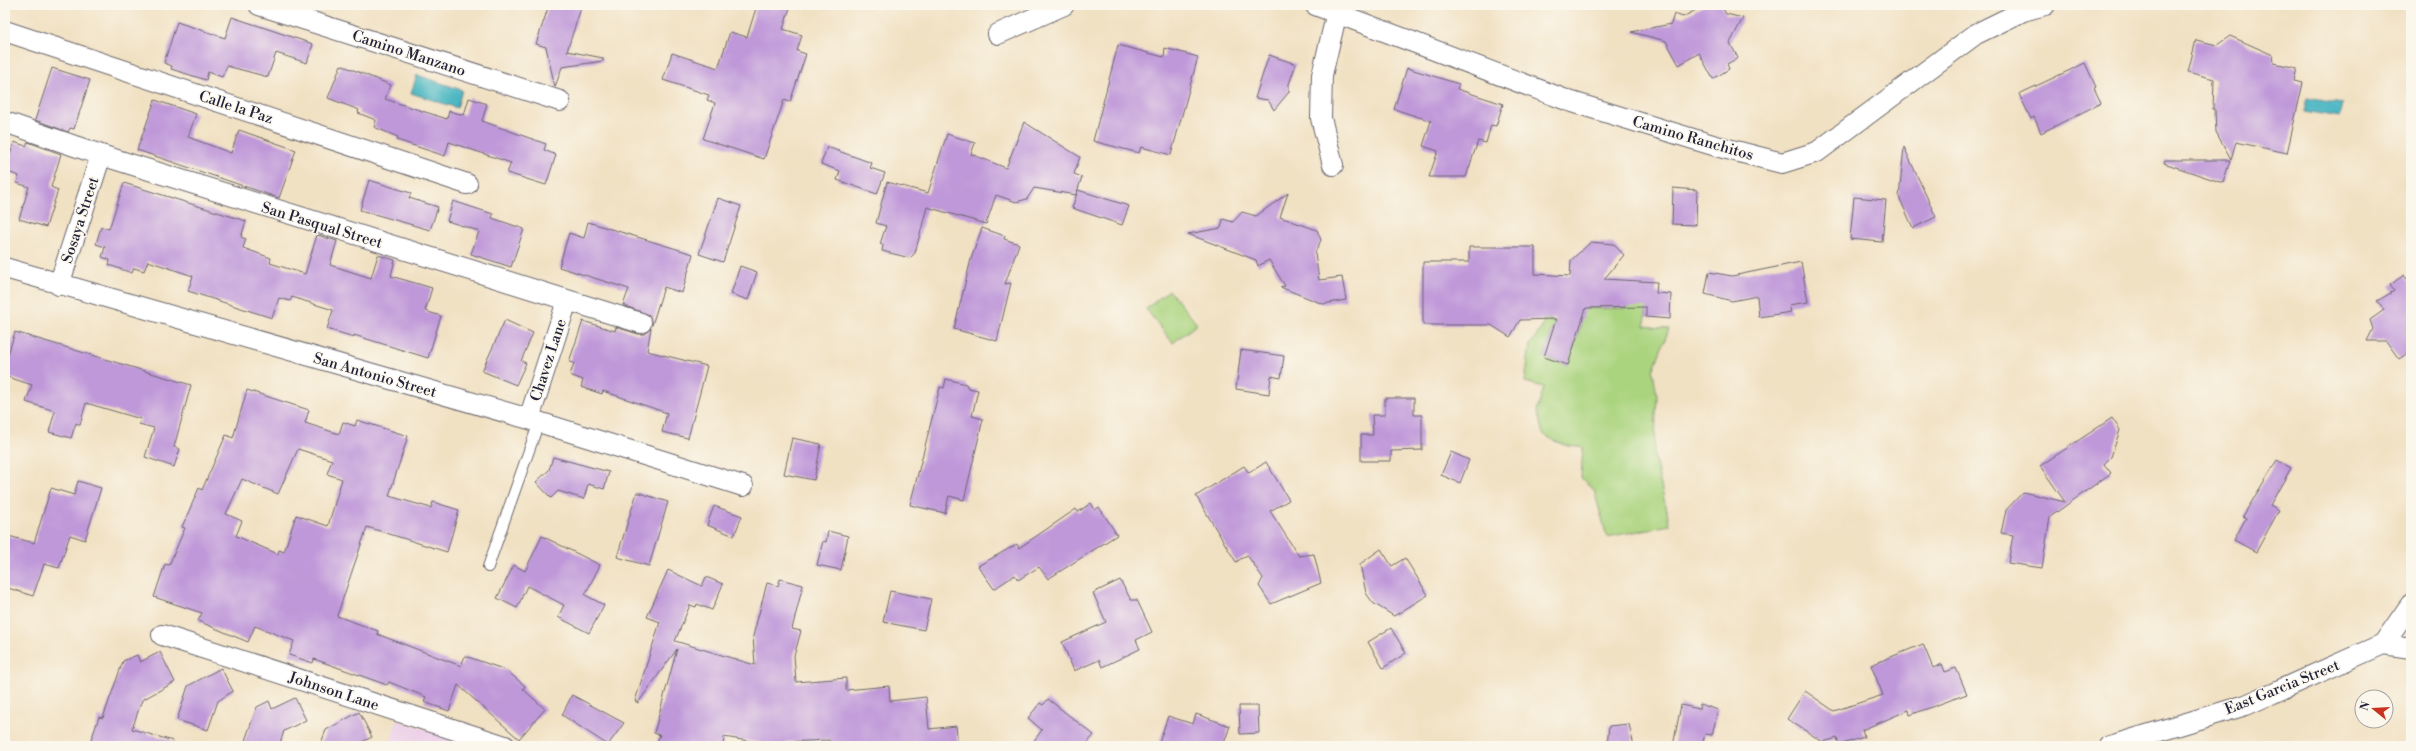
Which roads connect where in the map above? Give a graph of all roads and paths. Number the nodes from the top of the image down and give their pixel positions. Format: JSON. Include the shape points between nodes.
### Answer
{"nodes":[{"id":1,"x":259,"y":5,"type":"edge"},
{"id":2,"x":1064,"y":5,"type":"edge"},
{"id":3,"x":1315,"y":5,"type":"edge"},
{"id":4,"x":2045,"y":5,"type":"edge"},
{"id":5,"x":1337,"y":12,"type":"junction"},
{"id":6,"x":5,"y":31,"type":"edge"},
{"id":7,"x":998,"y":34,"type":"dead end"},
{"id":8,"x":560,"y":101,"type":"dead end"},
{"id":9,"x":5,"y":122,"type":"edge"},
{"id":10,"x":101,"y":155,"type":"junction"},
{"id":11,"x":1333,"y":165,"type":"dead end"},
{"id":12,"x":467,"y":184,"type":"dead end"},
{"id":13,"x":5,"y":268,"type":"edge"},
{"id":14,"x":59,"y":285,"type":"junction"},
{"id":15,"x":567,"y":301,"type":"junction"},
{"id":16,"x":641,"y":323,"type":"dead end"},
{"id":17,"x":534,"y":420,"type":"junction"},
{"id":18,"x":743,"y":486,"type":"dead end"},
{"id":19,"x":488,"y":567,"type":"dead end"},
{"id":20,"x":2411,"y":604,"type":"edge"},
{"id":21,"x":162,"y":635,"type":"dead end"},
{"id":22,"x":2383,"y":644,"type":"junction"},
{"id":23,"x":2411,"y":648,"type":"edge"},
{"id":24,"x":505,"y":746,"type":"edge"},
{"id":25,"x":2110,"y":746,"type":"edge"}],
"edges":[{"from":1,"to":8,"type":"street","name":"Camino Manzano"},
{"from":2,"to":7,"type":"street"},
{"from":3,"to":5,"type":"street","name":"Camino Ranchitos"},
{"from":4,"to":5,"type":"street","name":"Camino Ranchitos","via":[[2023,11],[1976,34],[1817,152],[1782,163],[1716,146],[1570,101]]},
{"from":5,"to":11,"type":"street","via":[[1322,75],[1321,118]]},
{"from":6,"to":12,"type":"street","name":"Calle la Paz"},
{"from":9,"to":10,"type":"street","name":"San Pasqual Street"},
{"from":10,"to":14,"type":"street","name":"Sosaya Street"},
{"from":10,"to":15,"type":"street","name":"San Pasqual Street"},
{"from":13,"to":14,"type":"street","name":"San Antonio Street"},
{"from":14,"to":17,"type":"street","name":"San Antonio Street"},
{"from":15,"to":16,"type":"street","name":"San Pasqual Street"},
{"from":15,"to":17,"type":"street","name":"Chavez Lane"},
{"from":17,"to":18,"type":"street","name":"San Antonio Street"},
{"from":17,"to":19,"type":"lane"},
{"from":20,"to":22,"type":"street"},
{"from":21,"to":24,"type":"street","name":"Johnson Lane"},
{"from":22,"to":23,"type":"street"},
{"from":22,"to":25,"type":"street","name":"East Garcia Street","via":[[2246,705]]}]}
